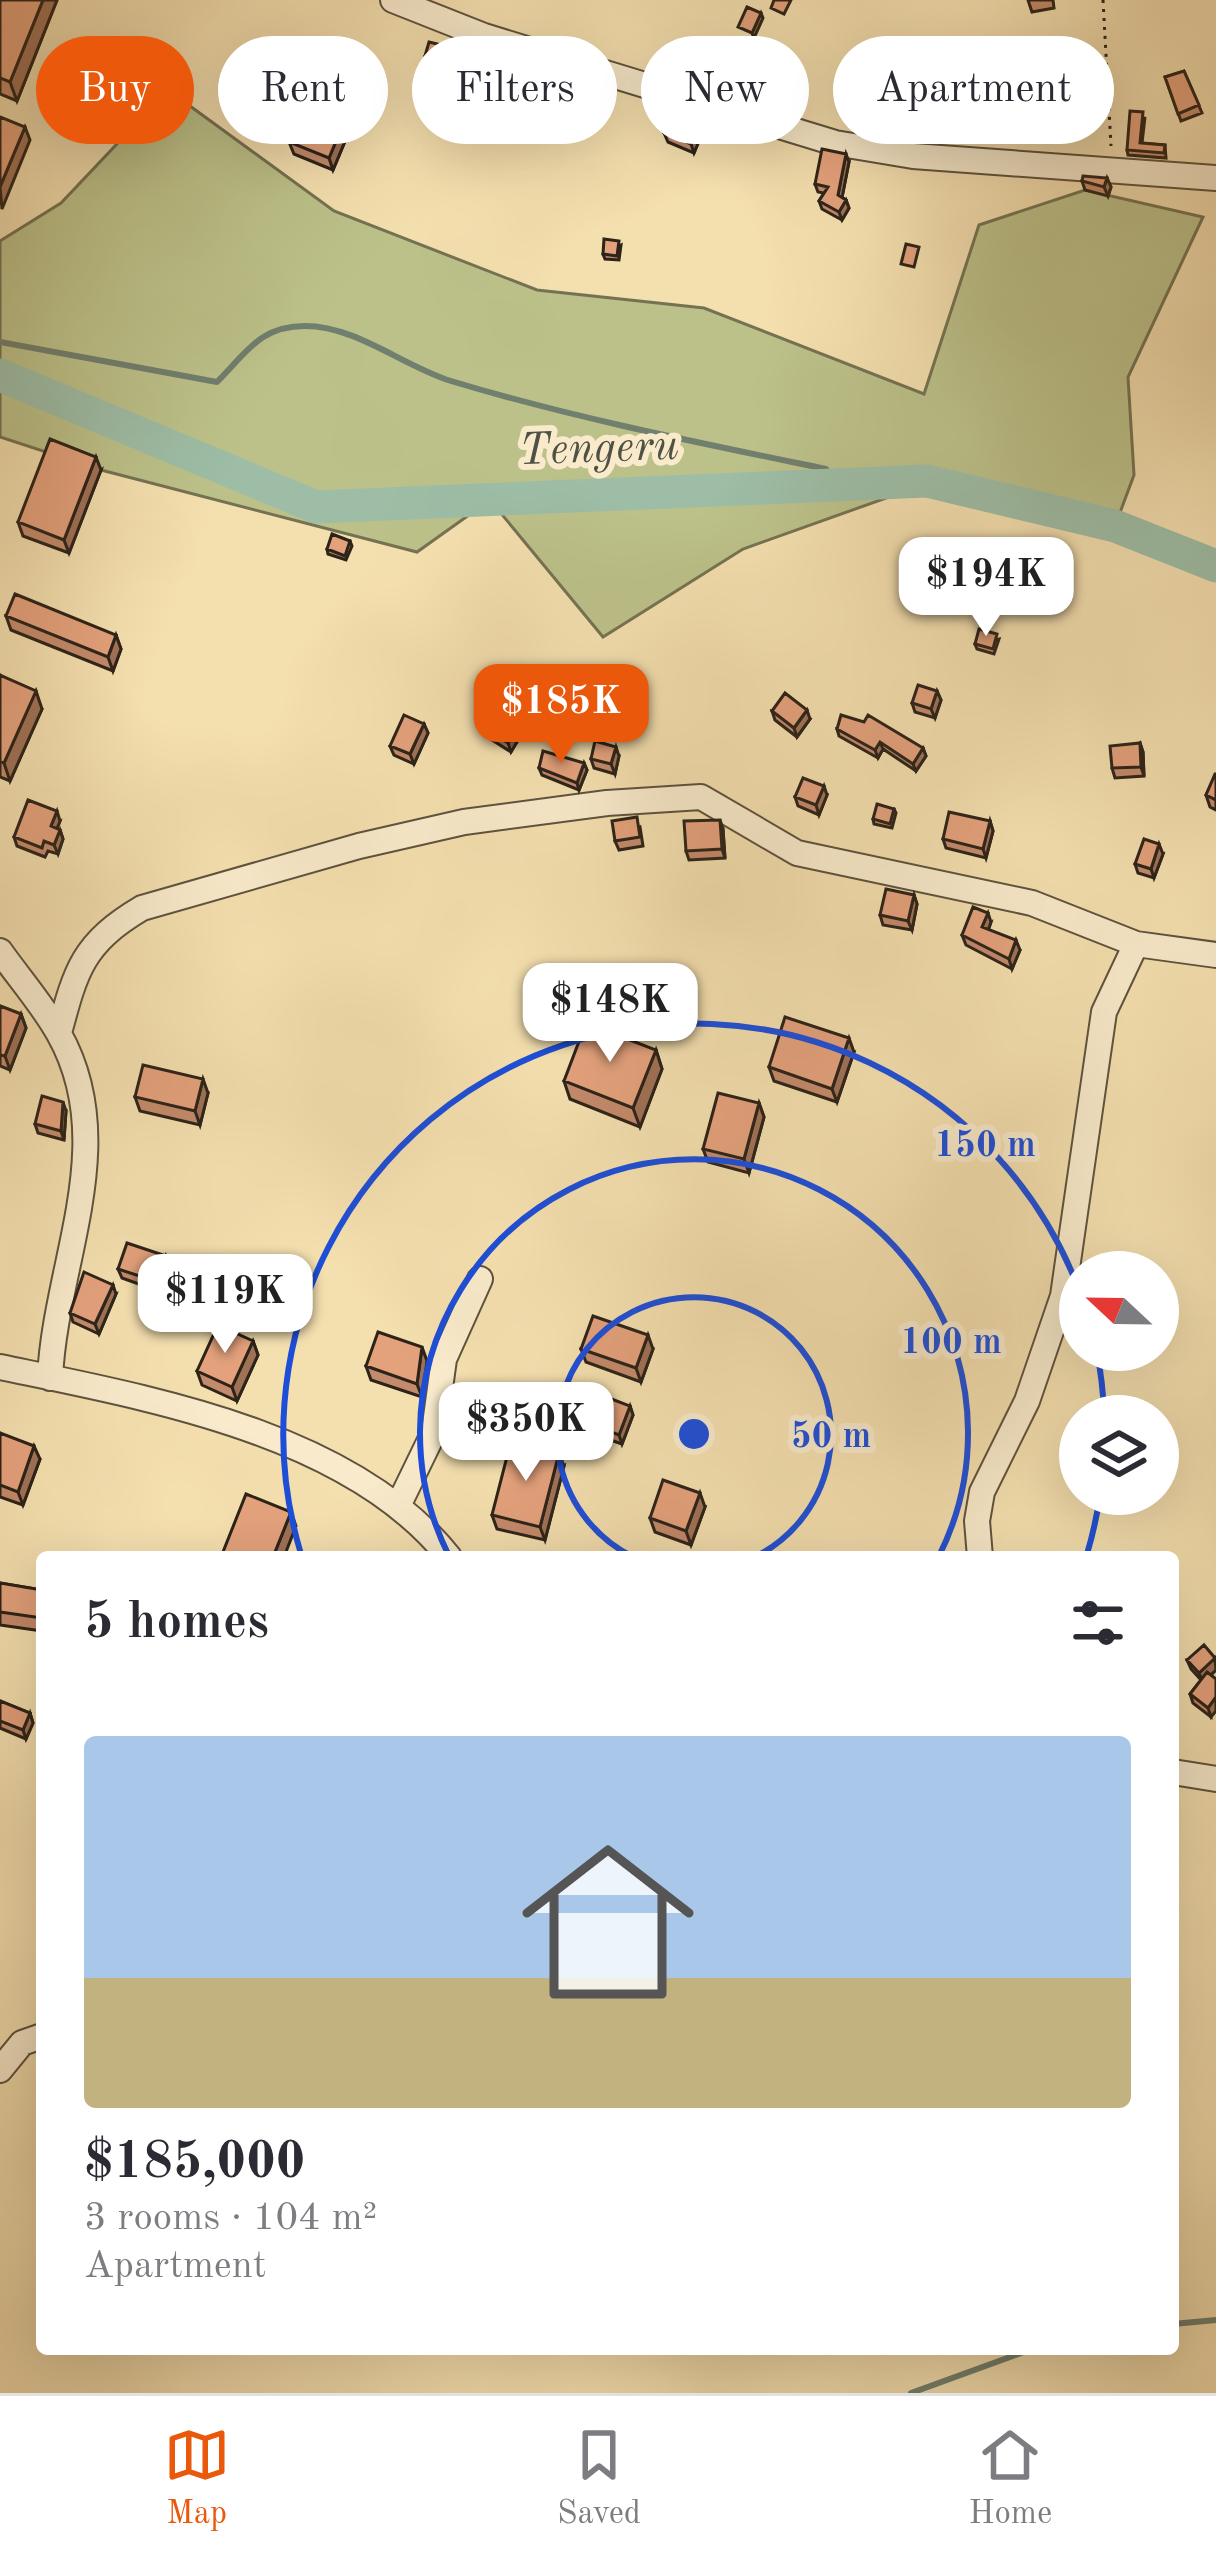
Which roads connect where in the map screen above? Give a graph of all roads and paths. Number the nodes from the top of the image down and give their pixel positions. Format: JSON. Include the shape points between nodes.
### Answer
{"nodes":[{"id":1,"x":393,"y":0,"type":"edge"},
{"id":2,"x":1103,"y":0,"type":"edge"},
{"id":3,"x":1113,"y":172,"type":"junction"},
{"id":4,"x":1216,"y":178,"type":"edge"},
{"id":5,"x":1136,"y":944,"type":"junction"},
{"id":6,"x":0,"y":951,"type":"edge"},
{"id":7,"x":1216,"y":955,"type":"edge"},
{"id":8,"x":58,"y":1033,"type":"junction"},
{"id":9,"x":480,"y":1279,"type":"dead end"},
{"id":10,"x":0,"y":1367,"type":"edge"},
{"id":11,"x":50,"y":1378,"type":"junction"},
{"id":12,"x":399,"y":1504,"type":"junction"},
{"id":13,"x":443,"y":1551,"type":"edge"},
{"id":14,"x":980,"y":1551,"type":"edge"},
{"id":15,"x":1179,"y":1773,"type":"edge"},
{"id":16,"x":1216,"y":1779,"type":"edge"},
{"id":17,"x":36,"y":2035,"type":"edge"},
{"id":18,"x":0,"y":2070,"type":"edge"}],
"edges":[{"from":1,"to":3,"type":"street","via":[[484,36],[835,143]]},
{"from":2,"to":3,"type":"path"},
{"from":3,"to":4,"type":"street"},
{"from":5,"to":7,"type":"street"},
{"from":5,"to":8,"type":"street","via":[[1032,903],[797,853],[709,800],[607,803],[412,833],[142,908],[87,950]]},
{"from":5,"to":14,"type":"street","via":[[1104,1012],[1063,1296],[1027,1401],[982,1492]]},
{"from":6,"to":8,"type":"street"},
{"from":8,"to":11,"type":"street","via":[[81,1096],[86,1174],[55,1311]]},
{"from":9,"to":12,"type":"street","via":[[444,1359],[434,1432]]},
{"from":10,"to":11,"type":"street"},
{"from":11,"to":12,"type":"street","via":[[213,1419],[309,1454]]},
{"from":12,"to":13,"type":"street"},
{"from":15,"to":16,"type":"street"},
{"from":17,"to":18,"type":"street"}]}
